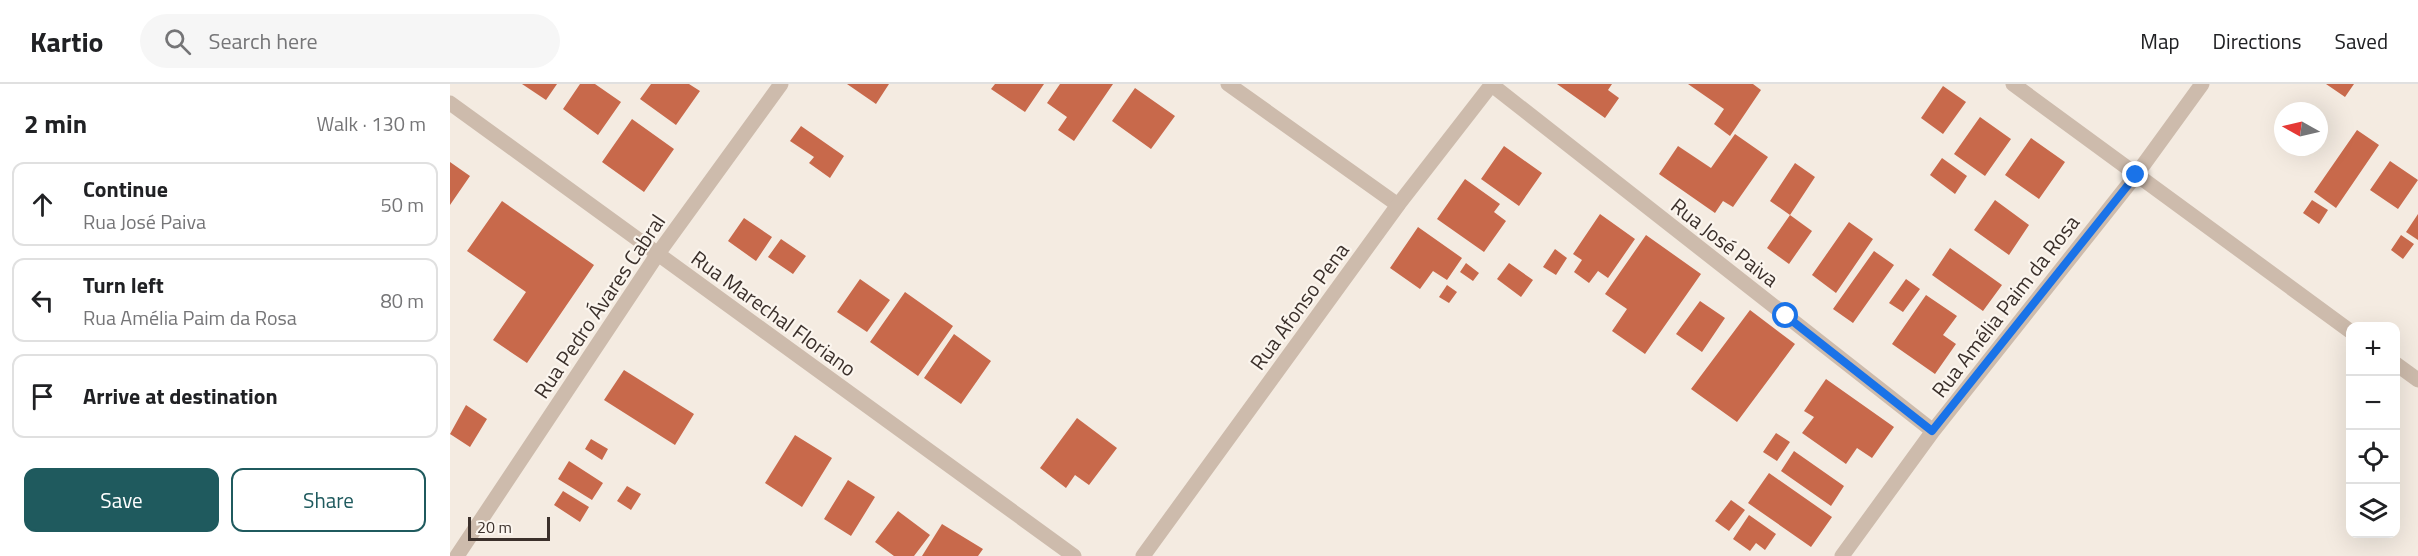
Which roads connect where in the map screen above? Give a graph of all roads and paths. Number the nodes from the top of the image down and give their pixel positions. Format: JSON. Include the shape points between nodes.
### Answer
{"nodes":[{"id":1,"x":781,"y":84,"type":"edge"},
{"id":2,"x":1228,"y":84,"type":"edge"},
{"id":3,"x":2013,"y":84,"type":"edge"},
{"id":4,"x":2202,"y":84,"type":"edge"},
{"id":5,"x":1492,"y":85,"type":"edge"},
{"id":6,"x":450,"y":103,"type":"edge"},
{"id":7,"x":2136,"y":175,"type":"junction"},
{"id":8,"x":1398,"y":205,"type":"junction"},
{"id":9,"x":657,"y":255,"type":"junction"},
{"id":10,"x":2346,"y":328,"type":"edge"},
{"id":11,"x":2400,"y":367,"type":"edge"},
{"id":12,"x":2418,"y":381,"type":"edge"},
{"id":13,"x":1932,"y":431,"type":"junction"},
{"id":14,"x":457,"y":556,"type":"edge"},
{"id":15,"x":1074,"y":556,"type":"edge"},
{"id":16,"x":1143,"y":556,"type":"edge"},
{"id":17,"x":1842,"y":556,"type":"edge"}],
"edges":[{"from":1,"to":9,"type":"street","name":"Rua Pedro Ávares Cabral"},
{"from":2,"to":8,"type":"street"},
{"from":3,"to":7,"type":"street"},
{"from":4,"to":7,"type":"street","name":"Rua Amélia Paim da Rosa"},
{"from":5,"to":8,"type":"street","name":"Rua Afonso Pena"},
{"from":5,"to":13,"type":"street","name":"Rua José Paiva"},
{"from":6,"to":9,"type":"street","name":"Rua Marechal Floriano"},
{"from":7,"to":10,"type":"street"},
{"from":7,"to":13,"type":"street","name":"Rua Amélia Paim da Rosa"},
{"from":8,"to":16,"type":"street","name":"Rua Afonso Pena"},
{"from":9,"to":14,"type":"street","name":"Rua Pedro Ávares Cabral"},
{"from":9,"to":15,"type":"street","name":"Rua Marechal Floriano"},
{"from":11,"to":12,"type":"street"},
{"from":13,"to":17,"type":"street","name":"Rua Amélia Paim da Rosa"}]}
